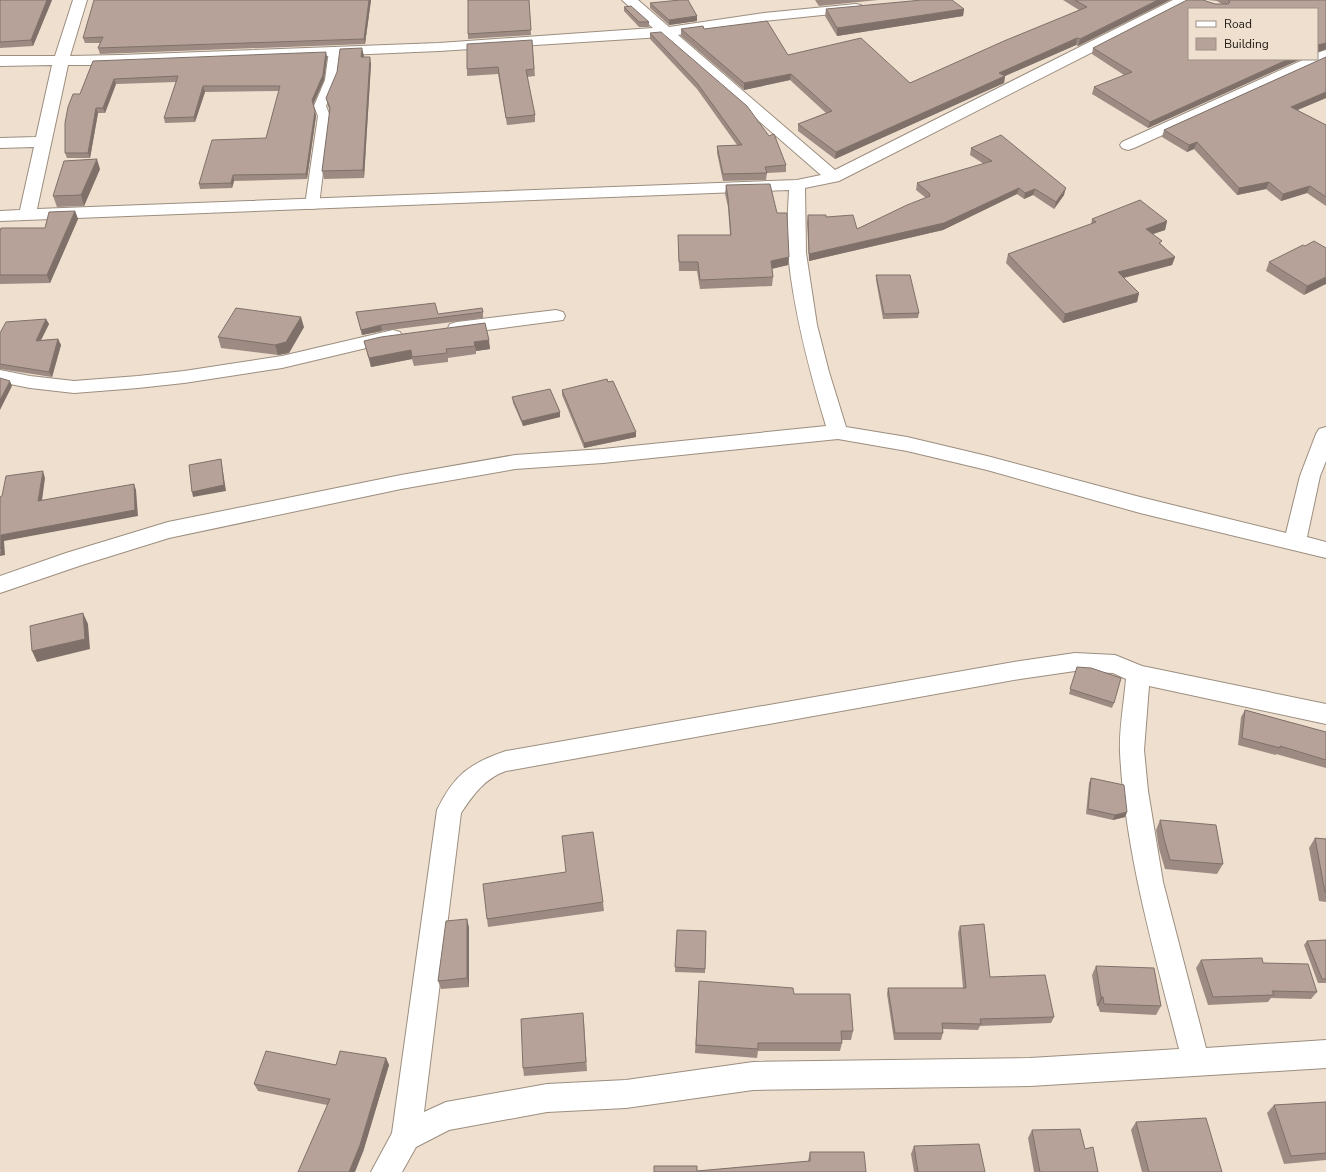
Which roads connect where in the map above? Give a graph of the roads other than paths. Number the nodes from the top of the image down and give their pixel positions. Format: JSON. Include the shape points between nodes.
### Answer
{"nodes":[{"id":1,"x":80,"y":0,"type":"edge"},
{"id":2,"x":630,"y":0,"type":"edge"},
{"id":3,"x":1184,"y":0,"type":"edge"},
{"id":4,"x":874,"y":6,"type":"edge"},
{"id":5,"x":667,"y":32,"type":"junction"},
{"id":6,"x":335,"y":51,"type":"junction"},
{"id":7,"x":61,"y":60,"type":"junction"},
{"id":8,"x":0,"y":61,"type":"edge"},
{"id":9,"x":1306,"y":61,"type":"edge"},
{"id":10,"x":1326,"y":74,"type":"edge"},
{"id":11,"x":44,"y":142,"type":"junction"},
{"id":12,"x":0,"y":143,"type":"edge"},
{"id":13,"x":1128,"y":145,"type":"dead end"},
{"id":14,"x":833,"y":177,"type":"junction"},
{"id":15,"x":797,"y":185,"type":"junction"},
{"id":16,"x":312,"y":205,"type":"junction"},
{"id":17,"x":0,"y":216,"type":"edge"},
{"id":18,"x":27,"y":216,"type":"junction"},
{"id":19,"x":556,"y":316,"type":"dead end"},
{"id":20,"x":443,"y":330,"type":"edge"},
{"id":21,"x":412,"y":334,"type":"edge"},
{"id":22,"x":0,"y":376,"type":"edge"},
{"id":23,"x":838,"y":432,"type":"junction"},
{"id":24,"x":1326,"y":434,"type":"edge"},
{"id":25,"x":1295,"y":541,"type":"junction"},
{"id":26,"x":1326,"y":550,"type":"edge"},
{"id":27,"x":0,"y":585,"type":"edge"},
{"id":28,"x":1138,"y":674,"type":"junction"},
{"id":29,"x":1326,"y":714,"type":"edge"},
{"id":30,"x":1326,"y":1054,"type":"edge"},
{"id":31,"x":1196,"y":1062,"type":"junction"},
{"id":32,"x":406,"y":1137,"type":"junction"},
{"id":33,"x":386,"y":1172,"type":"edge"}],
"edges":[{"from":1,"to":7,"type":"street"},
{"from":2,"to":5,"type":"street"},
{"from":3,"to":14,"type":"street"},
{"from":4,"to":5,"type":"street","via":[[764,17]]},
{"from":5,"to":6,"type":"street"},
{"from":5,"to":14,"type":"street"},
{"from":6,"to":7,"type":"street"},
{"from":6,"to":16,"type":"lane","via":[[331,80],[320,106],[324,116]]},
{"from":7,"to":8,"type":"street"},
{"from":7,"to":11,"type":"street"},
{"from":9,"to":10,"type":"street"},
{"from":9,"to":13,"type":"street"},
{"from":11,"to":12,"type":"street"},
{"from":11,"to":18,"type":"street"},
{"from":14,"to":15,"type":"street"},
{"from":15,"to":16,"type":"street"},
{"from":15,"to":23,"type":"street","via":[[797,253],[808,325],[819,372]]},
{"from":16,"to":18,"type":"street"},
{"from":17,"to":18,"type":"street"},
{"from":19,"to":20,"type":"street"},
{"from":21,"to":22,"type":"street","via":[[382,338],[282,362],[138,382],[74,388]]},
{"from":23,"to":25,"type":"street","via":[[907,444],[987,463],[1140,505]]},
{"from":23,"to":27,"type":"street","via":[[603,456],[515,462],[401,482],[168,530]]},
{"from":24,"to":25,"type":"street","via":[[1310,476]]},
{"from":25,"to":26,"type":"street"},
{"from":28,"to":29,"type":"street"},
{"from":28,"to":31,"type":"street","via":[[1132,750],[1137,798],[1150,882]]},
{"from":28,"to":32,"type":"street","via":[[1116,664],[1075,662],[1035,668],[506,761],[488,767],[472,777],[449,810]]},
{"from":30,"to":31,"type":"street"},
{"from":31,"to":32,"type":"street","via":[[1030,1072],[753,1076],[626,1094],[547,1098],[446,1116]]},
{"from":32,"to":33,"type":"street"}]}
